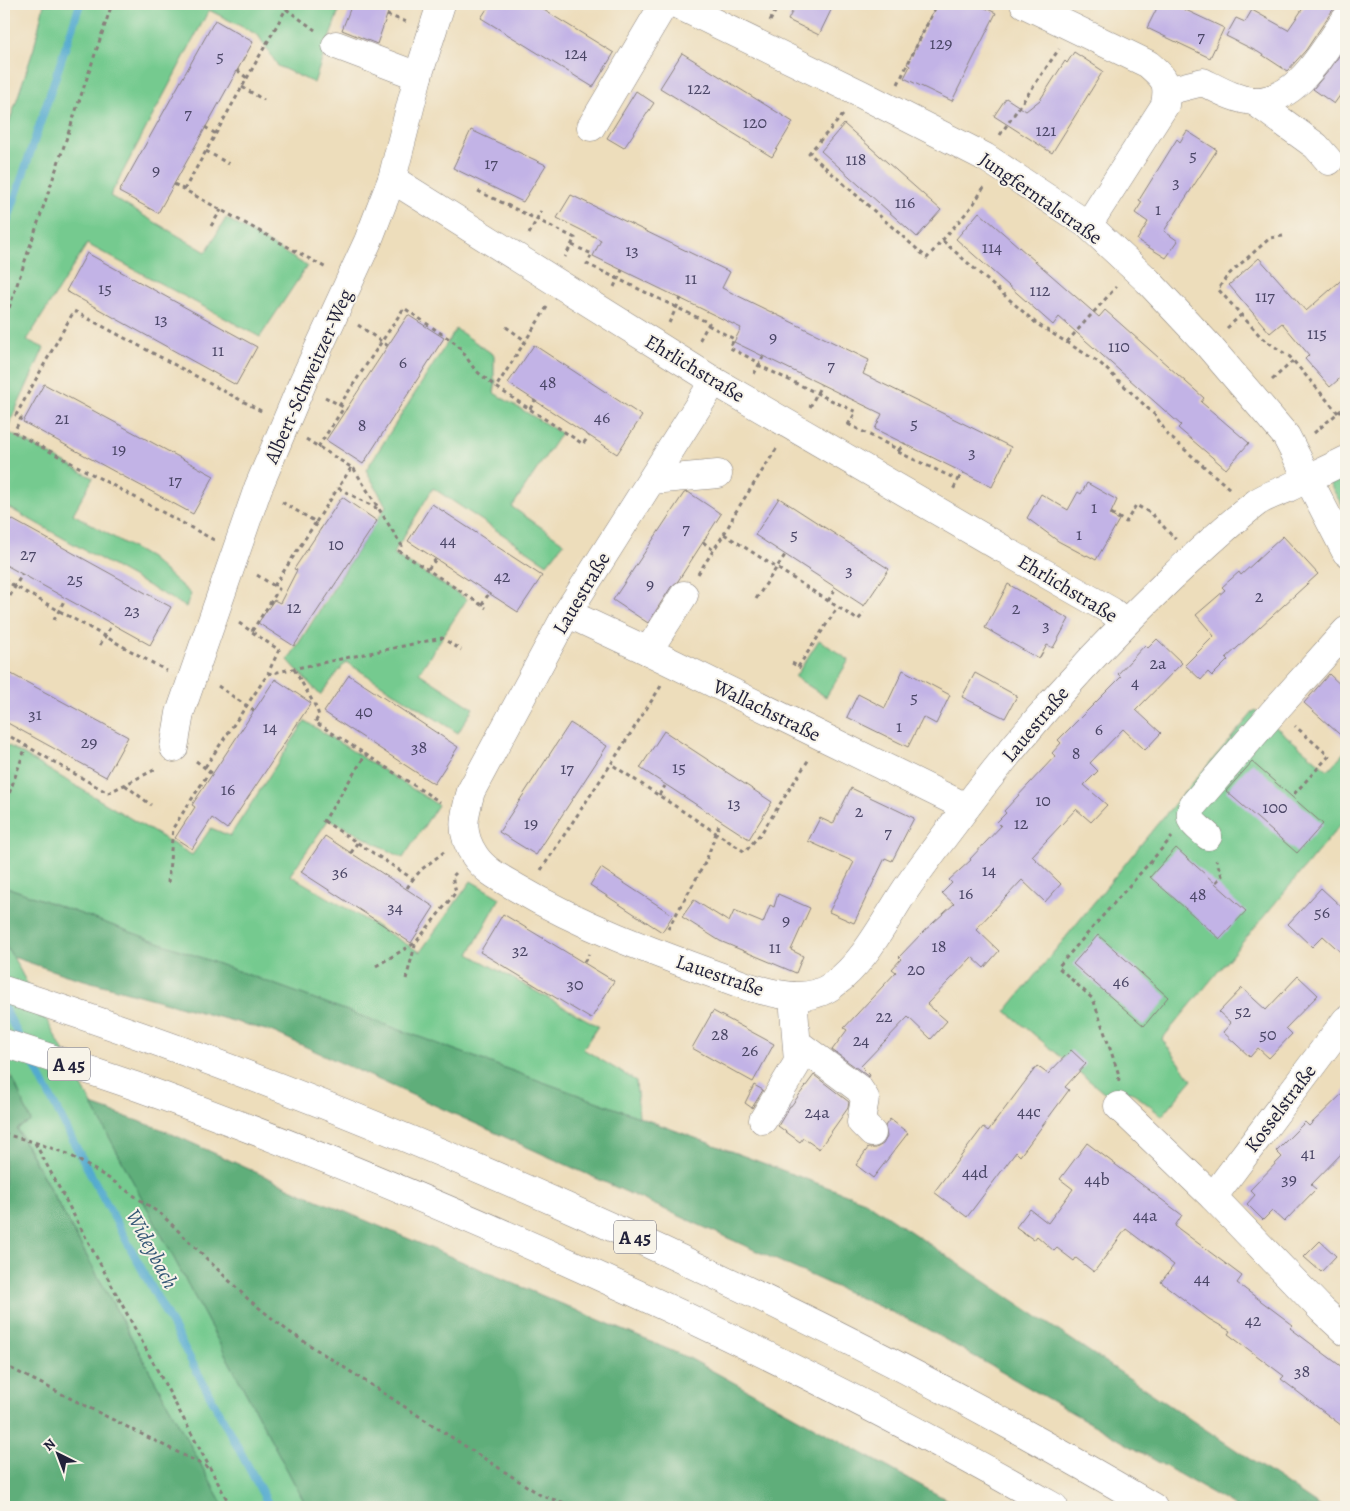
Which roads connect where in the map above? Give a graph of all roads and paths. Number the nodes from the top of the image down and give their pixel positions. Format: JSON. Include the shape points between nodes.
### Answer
{"nodes":[{"id":1,"x":112,"y":4,"type":"edge"},
{"id":2,"x":279,"y":4,"type":"edge"},
{"id":3,"x":441,"y":4,"type":"edge"},
{"id":4,"x":664,"y":4,"type":"edge"},
{"id":5,"x":676,"y":4,"type":"edge"},
{"id":6,"x":937,"y":4,"type":"edge"},
{"id":7,"x":1024,"y":4,"type":"edge"},
{"id":8,"x":286,"y":9,"type":"junction"},
{"id":9,"x":1345,"y":20,"type":"edge"},
{"id":10,"x":1073,"y":28,"type":"junction"},
{"id":11,"x":336,"y":45,"type":"joint"},
{"id":12,"x":237,"y":70,"type":"dead end"},
{"id":13,"x":418,"y":76,"type":"junction"},
{"id":14,"x":247,"y":78,"type":"junction"},
{"id":15,"x":242,"y":87,"type":"junction"},
{"id":16,"x":1167,"y":91,"type":"junction"},
{"id":17,"x":861,"y":94,"type":"junction"},
{"id":18,"x":264,"y":100,"type":"dead end"},
{"id":19,"x":1254,"y":101,"type":"junction"},
{"id":20,"x":887,"y":107,"type":"junction"},
{"id":21,"x":206,"y":127,"type":"dead end"},
{"id":22,"x":591,"y":127,"type":"dead end"},
{"id":23,"x":216,"y":134,"type":"junction"},
{"id":24,"x":206,"y":151,"type":"junction"},
{"id":25,"x":1329,"y":160,"type":"dead end"},
{"id":26,"x":991,"y":161,"type":"junction"},
{"id":27,"x":229,"y":164,"type":"dead end"},
{"id":28,"x":392,"y":179,"type":"junction"},
{"id":29,"x":174,"y":184,"type":"dead end"},
{"id":30,"x":184,"y":190,"type":"junction"},
{"id":31,"x":478,"y":191,"type":"dead end"},
{"id":32,"x":221,"y":210,"type":"junction"},
{"id":33,"x":1088,"y":225,"type":"junction"},
{"id":34,"x":212,"y":226,"type":"dead end"},
{"id":35,"x":1282,"y":236,"type":"dead end"},
{"id":36,"x":942,"y":240,"type":"junction"},
{"id":37,"x":572,"y":245,"type":"junction"},
{"id":38,"x":1133,"y":268,"type":"junction"},
{"id":39,"x":350,"y":281,"type":"junction"},
{"id":40,"x":558,"y":283,"type":"junction"},
{"id":41,"x":337,"y":310,"type":"junction"},
{"id":42,"x":1241,"y":315,"type":"junction"},
{"id":43,"x":4,"y":323,"type":"edge"},
{"id":44,"x":1232,"y":324,"type":"dead end"},
{"id":45,"x":708,"y":325,"type":"junction"},
{"id":46,"x":506,"y":328,"type":"dead end"},
{"id":47,"x":526,"y":340,"type":"junction"},
{"id":48,"x":382,"y":341,"type":"junction"},
{"id":49,"x":1067,"y":342,"type":"junction"},
{"id":50,"x":388,"y":346,"type":"dead end"},
{"id":51,"x":687,"y":364,"type":"junction"},
{"id":52,"x":714,"y":381,"type":"junction"},
{"id":53,"x":496,"y":386,"type":"junction"},
{"id":54,"x":535,"y":400,"type":"dead end"},
{"id":55,"x":339,"y":406,"type":"dead end"},
{"id":56,"x":1346,"y":406,"type":"edge"},
{"id":57,"x":530,"y":408,"type":"junction"},
{"id":58,"x":343,"y":409,"type":"dead end"},
{"id":59,"x":1338,"y":413,"type":"junction"},
{"id":60,"x":285,"y":425,"type":"junction"},
{"id":61,"x":791,"y":426,"type":"junction"},
{"id":62,"x":589,"y":436,"type":"dead end"},
{"id":63,"x":905,"y":443,"type":"dead end"},
{"id":64,"x":318,"y":447,"type":"junction"},
{"id":65,"x":899,"y":450,"type":"dead end"},
{"id":66,"x":834,"y":451,"type":"junction"},
{"id":67,"x":1294,"y":451,"type":"junction"},
{"id":68,"x":1346,"y":460,"type":"edge"},
{"id":69,"x":351,"y":468,"type":"junction"},
{"id":70,"x":963,"y":472,"type":"dead end"},
{"id":71,"x":718,"y":474,"type":"dead end"},
{"id":72,"x":1308,"y":478,"type":"junction"},
{"id":73,"x":652,"y":480,"type":"junction"},
{"id":74,"x":958,"y":480,"type":"dead end"},
{"id":75,"x":258,"y":488,"type":"junction"},
{"id":76,"x":338,"y":488,"type":"junction"},
{"id":77,"x":1250,"y":508,"type":"junction"},
{"id":78,"x":380,"y":511,"type":"junction"},
{"id":79,"x":1111,"y":513,"type":"dead end"},
{"id":80,"x":315,"y":523,"type":"junction"},
{"id":81,"x":320,"y":529,"type":"dead end"},
{"id":82,"x":724,"y":534,"type":"junction"},
{"id":83,"x":702,"y":542,"type":"dead end"},
{"id":84,"x":713,"y":550,"type":"junction"},
{"id":85,"x":1200,"y":551,"type":"junction"},
{"id":86,"x":1346,"y":552,"type":"edge"},
{"id":87,"x":785,"y":555,"type":"dead end"},
{"id":88,"x":235,"y":556,"type":"junction"},
{"id":89,"x":436,"y":559,"type":"dead end"},
{"id":90,"x":777,"y":568,"type":"junction"},
{"id":91,"x":428,"y":569,"type":"junction"},
{"id":92,"x":22,"y":574,"type":"dead end"},
{"id":93,"x":4,"y":580,"type":"edge"},
{"id":94,"x":15,"y":586,"type":"junction"},
{"id":95,"x":274,"y":586,"type":"junction"},
{"id":96,"x":836,"y":588,"type":"dead end"},
{"id":97,"x":489,"y":594,"type":"dead end"},
{"id":98,"x":684,"y":595,"type":"joint"},
{"id":99,"x":10,"y":596,"type":"dead end"},
{"id":100,"x":65,"y":598,"type":"dead end"},
{"id":101,"x":756,"y":599,"type":"dead end"},
{"id":102,"x":828,"y":601,"type":"junction"},
{"id":103,"x":482,"y":605,"type":"junction"},
{"id":104,"x":838,"y":607,"type":"junction"},
{"id":105,"x":217,"y":608,"type":"junction"},
{"id":106,"x":486,"y":608,"type":"dead end"},
{"id":107,"x":59,"y":611,"type":"junction"},
{"id":108,"x":567,"y":613,"type":"junction"},
{"id":109,"x":864,"y":613,"type":"dead end"},
{"id":110,"x":54,"y":620,"type":"dead end"},
{"id":111,"x":1125,"y":622,"type":"junction"},
{"id":112,"x":112,"y":624,"type":"dead end"},
{"id":113,"x":1346,"y":631,"type":"edge"},
{"id":114,"x":252,"y":632,"type":"junction"},
{"id":115,"x":105,"y":636,"type":"junction"},
{"id":116,"x":100,"y":645,"type":"dead end"},
{"id":117,"x":461,"y":650,"type":"dead end"},
{"id":118,"x":648,"y":651,"type":"junction"},
{"id":119,"x":792,"y":663,"type":"dead end"},
{"id":120,"x":675,"y":664,"type":"junction"},
{"id":121,"x":294,"y":668,"type":"junction"},
{"id":122,"x":268,"y":674,"type":"junction"},
{"id":123,"x":193,"y":677,"type":"junction"},
{"id":124,"x":247,"y":705,"type":"junction"},
{"id":125,"x":1276,"y":709,"type":"junction"},
{"id":126,"x":254,"y":711,"type":"dead end"},
{"id":127,"x":4,"y":733,"type":"edge"},
{"id":128,"x":823,"y":737,"type":"junction"},
{"id":129,"x":26,"y":746,"type":"junction"},
{"id":130,"x":366,"y":754,"type":"junction"},
{"id":131,"x":166,"y":758,"type":"joint"},
{"id":132,"x":611,"y":764,"type":"junction"},
{"id":133,"x":206,"y":767,"type":"dead end"},
{"id":134,"x":210,"y":771,"type":"dead end"},
{"id":135,"x":125,"y":785,"type":"junction"},
{"id":136,"x":665,"y":786,"type":"dead end"},
{"id":137,"x":1294,"y":794,"type":"dead end"},
{"id":138,"x":659,"y":796,"type":"junction"},
{"id":139,"x":151,"y":806,"type":"dead end"},
{"id":140,"x":966,"y":807,"type":"junction"},
{"id":141,"x":4,"y":808,"type":"edge"},
{"id":142,"x":720,"y":822,"type":"dead end"},
{"id":143,"x":1200,"y":829,"type":"joint"},
{"id":144,"x":716,"y":833,"type":"junction"},
{"id":145,"x":467,"y":836,"type":"junction"},
{"id":146,"x":357,"y":843,"type":"junction"},
{"id":147,"x":351,"y":853,"type":"dead end"},
{"id":148,"x":413,"y":879,"type":"junction"},
{"id":149,"x":168,"y":883,"type":"dead end"},
{"id":150,"x":407,"y":888,"type":"dead end"},
{"id":151,"x":526,"y":893,"type":"junction"},
{"id":152,"x":416,"y":942,"type":"junction"},
{"id":153,"x":655,"y":952,"type":"junction"},
{"id":154,"x":376,"y":966,"type":"dead end"},
{"id":155,"x":406,"y":978,"type":"dead end"},
{"id":156,"x":4,"y":990,"type":"edge"},
{"id":157,"x":793,"y":996,"type":"junction"},
{"id":158,"x":1346,"y":1020,"type":"edge"},
{"id":159,"x":4,"y":1043,"type":"edge"},
{"id":160,"x":797,"y":1043,"type":"junction"},
{"id":161,"x":1118,"y":1072,"type":"dead end"},
{"id":162,"x":1118,"y":1106,"type":"dead end"},
{"id":163,"x":763,"y":1120,"type":"dead end"},
{"id":164,"x":872,"y":1133,"type":"dead end"},
{"id":165,"x":4,"y":1134,"type":"edge"},
{"id":166,"x":34,"y":1142,"type":"junction"},
{"id":167,"x":1213,"y":1197,"type":"junction"},
{"id":168,"x":1346,"y":1332,"type":"edge"},
{"id":169,"x":4,"y":1365,"type":"edge"},
{"id":170,"x":211,"y":1469,"type":"junction"},
{"id":171,"x":231,"y":1507,"type":"edge"},
{"id":172,"x":578,"y":1507,"type":"edge"},
{"id":173,"x":1054,"y":1507,"type":"edge"},
{"id":174,"x":1153,"y":1507,"type":"edge"}],
"edges":[{"from":1,"to":43,"type":"path"},
{"from":2,"to":8,"type":"path"},
{"from":3,"to":13,"type":"main road","name":"Albert-Schweitzer-Weg"},
{"from":4,"to":22,"type":"main road"},
{"from":5,"to":17,"type":"main road","name":"Jungferntalstraße"},
{"from":6,"to":20,"type":"path"},
{"from":7,"to":10,"type":"main road"},
{"from":8,"to":11,"type":"path"},
{"from":8,"to":14,"type":"path"},
{"from":9,"to":19,"type":"main road","via":[[1304,78],[1282,95]]},
{"from":10,"to":16,"type":"main road","via":[[1148,64],[1165,79]]},
{"from":10,"to":26,"type":"path"},
{"from":11,"to":13,"type":"main road"},
{"from":12,"to":14,"type":"path"},
{"from":13,"to":28,"type":"main road","name":"Albert-Schweitzer-Weg"},
{"from":14,"to":15,"type":"path"},
{"from":15,"to":18,"type":"path"},
{"from":15,"to":23,"type":"path"},
{"from":16,"to":19,"type":"main road","via":[[1204,82],[1228,95]]},
{"from":16,"to":33,"type":"main road","via":[[1165,105]]},
{"from":17,"to":20,"type":"main road","name":"Jungferntalstraße"},
{"from":17,"to":36,"type":"path","via":[[809,153],[927,258]]},
{"from":19,"to":25,"type":"main road","via":[[1316,146]]},
{"from":20,"to":26,"type":"main road","name":"Jungferntalstraße"},
{"from":21,"to":23,"type":"path"},
{"from":23,"to":24,"type":"path"},
{"from":24,"to":27,"type":"path"},
{"from":24,"to":30,"type":"path"},
{"from":26,"to":33,"type":"main road","name":"Jungferntalstraße"},
{"from":26,"to":36,"type":"path","via":[[973,206]]},
{"from":28,"to":39,"type":"main road","name":"Albert-Schweitzer-Weg"},
{"from":28,"to":40,"type":"main road","name":"Ehrlichstraße"},
{"from":29,"to":30,"type":"path"},
{"from":30,"to":32,"type":"path"},
{"from":31,"to":37,"type":"path","via":[[575,238]]},
{"from":32,"to":34,"type":"path"},
{"from":32,"to":39,"type":"path"},
{"from":33,"to":38,"type":"main road","name":"Jungferntalstraße"},
{"from":35,"to":42,"type":"path","via":[[1270,238],[1228,275],[1218,289]]},
{"from":36,"to":49,"type":"path","via":[[1037,324]]},
{"from":37,"to":40,"type":"path"},
{"from":37,"to":45,"type":"path","via":[[592,254],[587,264]]},
{"from":38,"to":49,"type":"path"},
{"from":38,"to":67,"type":"main road","name":"Jungferntalstraße","via":[[1208,345],[1286,436]]},
{"from":39,"to":41,"type":"main road","name":"Albert-Schweitzer-Weg"},
{"from":40,"to":47,"type":"path"},
{"from":40,"to":51,"type":"main road","name":"Ehrlichstraße"},
{"from":41,"to":48,"type":"path"},
{"from":41,"to":60,"type":"main road","name":"Albert-Schweitzer-Weg"},
{"from":42,"to":44,"type":"path"},
{"from":42,"to":59,"type":"path","via":[[1262,338],[1290,357]]},
{"from":45,"to":51,"type":"path"},
{"from":45,"to":66,"type":"path","via":[[734,339],[730,348],[856,412]]},
{"from":46,"to":47,"type":"path"},
{"from":47,"to":53,"type":"path"},
{"from":48,"to":50,"type":"path"},
{"from":48,"to":53,"type":"path","via":[[404,308],[458,345],[475,370]]},
{"from":48,"to":55,"type":"path"},
{"from":49,"to":77,"type":"path","via":[[1100,363],[1155,415],[1168,435]]},
{"from":51,"to":52,"type":"main road","name":"Ehrlichstraße"},
{"from":52,"to":61,"type":"main road","name":"Ehrlichstraße"},
{"from":52,"to":73,"type":"main road","name":"Lauestraße"},
{"from":53,"to":57,"type":"path"},
{"from":54,"to":57,"type":"path"},
{"from":56,"to":59,"type":"path"},
{"from":57,"to":62,"type":"path","via":[[583,444]]},
{"from":58,"to":64,"type":"path"},
{"from":59,"to":67,"type":"path"},
{"from":60,"to":64,"type":"path"},
{"from":60,"to":75,"type":"main road","name":"Albert-Schweitzer-Weg"},
{"from":60,"to":88,"type":"path","via":[[74,311],[16,415],[21,418],[14,432]]},
{"from":61,"to":66,"type":"main road","name":"Ehrlichstraße"},
{"from":61,"to":82,"type":"path","via":[[732,516]]},
{"from":63,"to":65,"type":"path"},
{"from":64,"to":69,"type":"path"},
{"from":66,"to":111,"type":"main road","name":"Ehrlichstraße"},
{"from":67,"to":72,"type":"main road","name":"Jungferntalstraße"},
{"from":68,"to":72,"type":"main road","name":"Lauestraße"},
{"from":69,"to":76,"type":"path"},
{"from":69,"to":78,"type":"path"},
{"from":70,"to":74,"type":"path"},
{"from":71,"to":73,"type":"main road"},
{"from":72,"to":77,"type":"main road","name":"Lauestraße"},
{"from":72,"to":86,"type":"main road","name":"Jungferntalstraße"},
{"from":73,"to":108,"type":"main road","name":"Lauestraße"},
{"from":75,"to":80,"type":"path"},
{"from":75,"to":88,"type":"main road","name":"Albert-Schweitzer-Weg"},
{"from":76,"to":78,"type":"path"},
{"from":76,"to":80,"type":"path"},
{"from":77,"to":85,"type":"main road","name":"Lauestraße"},
{"from":78,"to":91,"type":"path","via":[[402,546],[399,551]]},
{"from":79,"to":85,"type":"path","via":[[1126,522],[1136,505],[1152,514],[1174,538],[1181,532]]},
{"from":80,"to":81,"type":"path"},
{"from":80,"to":95,"type":"path"},
{"from":82,"to":84,"type":"path"},
{"from":82,"to":90,"type":"path"},
{"from":83,"to":84,"type":"path"},
{"from":84,"to":98,"type":"path"},
{"from":85,"to":111,"type":"main road","name":"Lauestraße"},
{"from":87,"to":90,"type":"path"},
{"from":88,"to":95,"type":"path"},
{"from":88,"to":105,"type":"main road","name":"Albert-Schweitzer-Weg"},
{"from":89,"to":91,"type":"path"},
{"from":90,"to":101,"type":"path"},
{"from":90,"to":102,"type":"path"},
{"from":91,"to":103,"type":"path"},
{"from":92,"to":94,"type":"path"},
{"from":93,"to":94,"type":"path"},
{"from":94,"to":99,"type":"path"},
{"from":94,"to":107,"type":"path"},
{"from":95,"to":114,"type":"path","via":[[278,592]]},
{"from":96,"to":102,"type":"path"},
{"from":97,"to":103,"type":"path"},
{"from":98,"to":118,"type":"main road"},
{"from":100,"to":107,"type":"path"},
{"from":102,"to":104,"type":"path"},
{"from":103,"to":106,"type":"path"},
{"from":104,"to":109,"type":"path","via":[[858,620]]},
{"from":104,"to":119,"type":"path","via":[[800,668]]},
{"from":105,"to":114,"type":"path"},
{"from":105,"to":123,"type":"main road","name":"Albert-Schweitzer-Weg"},
{"from":107,"to":110,"type":"path"},
{"from":107,"to":115,"type":"path"},
{"from":108,"to":118,"type":"main road","name":"Wallachstraße"},
{"from":108,"to":145,"type":"main road","name":"Lauestraße","via":[[470,791]]},
{"from":111,"to":140,"type":"main road","name":"Lauestraße","via":[[1056,698]]},
{"from":112,"to":115,"type":"path"},
{"from":113,"to":125,"type":"main road"},
{"from":114,"to":122,"type":"path","via":[[279,650]]},
{"from":115,"to":116,"type":"path"},
{"from":115,"to":123,"type":"path"},
{"from":117,"to":121,"type":"path","via":[[442,638]]},
{"from":118,"to":120,"type":"main road","name":"Wallachstraße"},
{"from":120,"to":128,"type":"main road","name":"Wallachstraße"},
{"from":120,"to":132,"type":"path"},
{"from":121,"to":122,"type":"path"},
{"from":121,"to":130,"type":"path","via":[[317,709],[319,716],[315,722]]},
{"from":122,"to":124,"type":"path"},
{"from":123,"to":124,"type":"path"},
{"from":123,"to":131,"type":"main road","name":"Albert-Schweitzer-Weg"},
{"from":124,"to":126,"type":"path"},
{"from":124,"to":133,"type":"path"},
{"from":125,"to":137,"type":"path","via":[[1329,756]]},
{"from":125,"to":143,"type":"main road","via":[[1193,805],[1189,814]]},
{"from":127,"to":129,"type":"path"},
{"from":128,"to":140,"type":"main road","name":"Wallachstraße"},
{"from":128,"to":144,"type":"path","via":[[762,832],[745,852]]},
{"from":129,"to":135,"type":"path","via":[[108,793]]},
{"from":129,"to":141,"type":"path"},
{"from":130,"to":145,"type":"path"},
{"from":130,"to":146,"type":"path","via":[[323,821]]},
{"from":131,"to":135,"type":"path"},
{"from":132,"to":138,"type":"path"},
{"from":132,"to":151,"type":"path"},
{"from":134,"to":149,"type":"path","via":[[173,828]]},
{"from":135,"to":139,"type":"path"},
{"from":136,"to":138,"type":"path"},
{"from":138,"to":144,"type":"path"},
{"from":140,"to":157,"type":"main road","name":"Lauestraße","via":[[847,974],[831,987],[814,994]]},
{"from":142,"to":144,"type":"path"},
{"from":143,"to":161,"type":"path","via":[[1181,826],[1058,967],[1093,999]]},
{"from":144,"to":153,"type":"path","via":[[706,861]]},
{"from":145,"to":148,"type":"path"},
{"from":145,"to":151,"type":"main road","name":"Lauestraße","via":[[484,868]]},
{"from":145,"to":152,"type":"path","via":[[452,877],[456,892]]},
{"from":146,"to":147,"type":"path"},
{"from":146,"to":148,"type":"path"},
{"from":148,"to":150,"type":"path"},
{"from":151,"to":153,"type":"main road","name":"Lauestraße","via":[[602,932]]},
{"from":152,"to":154,"type":"path"},
{"from":152,"to":155,"type":"path"},
{"from":153,"to":157,"type":"main road","name":"Lauestraße","via":[[749,987]]},
{"from":156,"to":174,"type":"main road","number":"A 45","via":[[92,1018],[270,1083],[483,1169],[696,1265],[812,1322],[1003,1421]]},
{"from":157,"to":160,"type":"main road"},
{"from":158,"to":167,"type":"main road","name":"Kosselstraße"},
{"from":159,"to":173,"type":"main road","number":"A 45","via":[[134,1086],[471,1219],[785,1364]]},
{"from":160,"to":163,"type":"main road","via":[[798,1062]]},
{"from":160,"to":164,"type":"main road","via":[[859,1090],[865,1098],[861,1122]]},
{"from":162,"to":167,"type":"main road"},
{"from":165,"to":166,"type":"path"},
{"from":166,"to":170,"type":"path"},
{"from":166,"to":172,"type":"path","via":[[68,1154],[162,1215],[248,1299],[288,1331],[542,1496]]},
{"from":167,"to":168,"type":"main road"},
{"from":169,"to":170,"type":"path"},
{"from":170,"to":171,"type":"path"}]}
